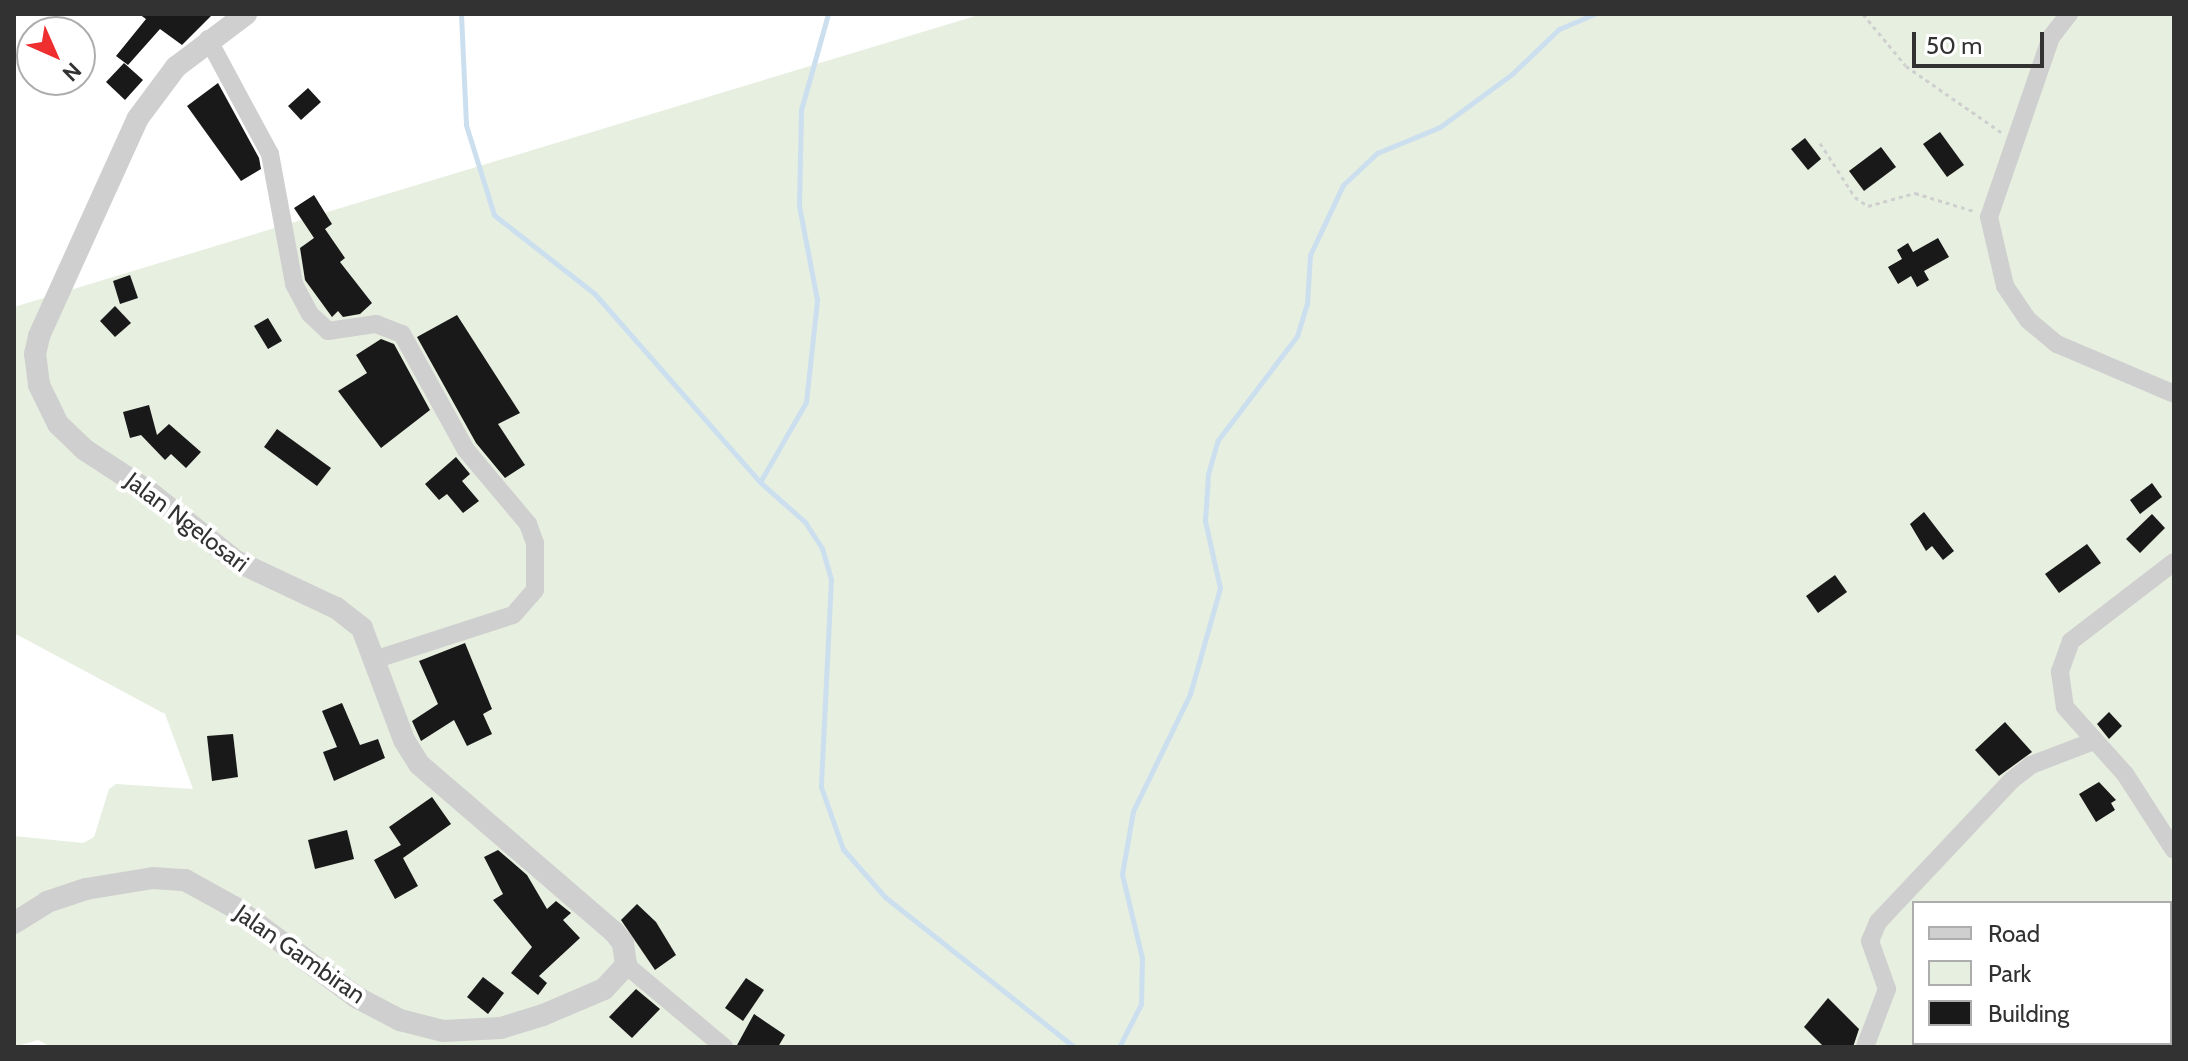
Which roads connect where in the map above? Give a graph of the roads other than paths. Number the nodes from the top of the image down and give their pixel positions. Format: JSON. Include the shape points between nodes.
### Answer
{"nodes":[{"id":1,"x":246,"y":14,"type":"edge"},
{"id":2,"x":2069,"y":14,"type":"edge"},
{"id":3,"x":208,"y":39,"type":"junction"},
{"id":4,"x":2174,"y":394,"type":"edge"},
{"id":5,"x":2174,"y":562,"type":"edge"},
{"id":6,"x":377,"y":659,"type":"junction"},
{"id":7,"x":2094,"y":741,"type":"junction"},
{"id":8,"x":2174,"y":850,"type":"edge"},
{"id":9,"x":14,"y":923,"type":"edge"},
{"id":10,"x":626,"y":965,"type":"junction"},
{"id":11,"x":724,"y":1047,"type":"edge"},
{"id":12,"x":1865,"y":1047,"type":"edge"}],
"edges":[{"from":1,"to":3,"type":"street","name":"Jalan Ngelosari"},
{"from":2,"to":4,"type":"street","via":[[2051,37],[1989,217],[2005,286],[2028,320],[2089,361]]},
{"from":3,"to":6,"type":"street","name":"Jalan Ngelosari","via":[[176,67],[138,118],[39,336],[35,370],[48,407],[70,438],[236,561],[336,608],[362,628]]},
{"from":3,"to":6,"type":"street","via":[[270,154],[294,284],[310,314],[328,331],[376,324],[402,334],[466,450],[528,524],[535,543],[535,590],[513,615]]},
{"from":5,"to":7,"type":"street","via":[[2071,641],[2060,672],[2065,707]]},
{"from":6,"to":10,"type":"street","name":"Jalan Ngelosari","via":[[404,740],[419,764],[614,932],[623,943]]},
{"from":7,"to":8,"type":"street","via":[[2125,774]]},
{"from":7,"to":12,"type":"street","via":[[2031,765],[2012,780],[1878,922],[1870,941],[1887,989]]},
{"from":9,"to":10,"type":"street","name":"Jalan Gambiran","via":[[47,902],[86,889],[153,878],[185,880],[234,907],[356,997],[400,1020],[443,1031],[501,1028],[543,1015],[604,989]]},
{"from":10,"to":11,"type":"street"}]}
